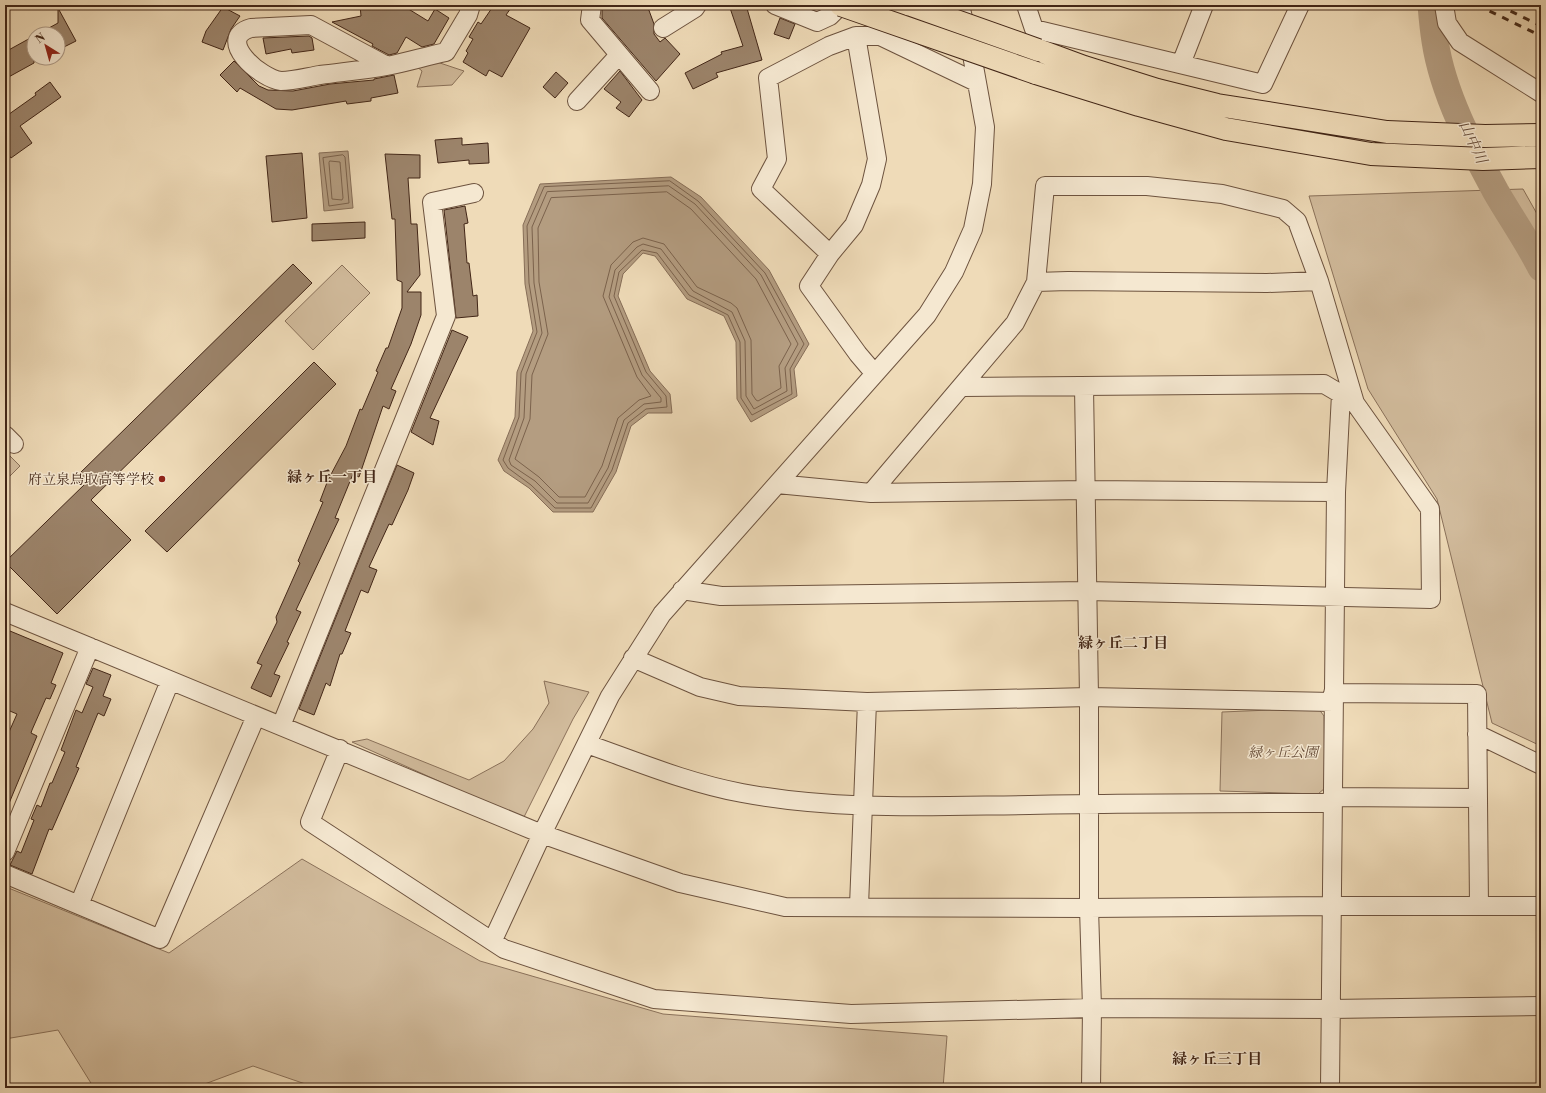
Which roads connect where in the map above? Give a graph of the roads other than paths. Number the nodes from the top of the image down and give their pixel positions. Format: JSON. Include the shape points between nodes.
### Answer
{"nodes":[{"id":1,"x":471,"y":5,"type":"edge"},
{"id":2,"x":592,"y":5,"type":"edge"},
{"id":3,"x":697,"y":5,"type":"edge"},
{"id":4,"x":775,"y":5,"type":"edge"},
{"id":5,"x":841,"y":5,"type":"edge"},
{"id":6,"x":911,"y":5,"type":"edge"},
{"id":7,"x":960,"y":5,"type":"edge"},
{"id":8,"x":1026,"y":5,"type":"edge"},
{"id":9,"x":1204,"y":5,"type":"edge"},
{"id":10,"x":1300,"y":5,"type":"edge"},
{"id":11,"x":1444,"y":5,"type":"edge"},
{"id":12,"x":663,"y":28,"type":"dead end"},
{"id":13,"x":856,"y":36,"type":"junction"},
{"id":14,"x":619,"y":55,"type":"junction"},
{"id":15,"x":1181,"y":64,"type":"junction"},
{"id":16,"x":387,"y":66,"type":"junction"},
{"id":17,"x":976,"y":82,"type":"junction"},
{"id":18,"x":650,"y":91,"type":"dead end"},
{"id":19,"x":1541,"y":94,"type":"edge"},
{"id":20,"x":577,"y":101,"type":"dead end"},
{"id":21,"x":1541,"y":135,"type":"edge"},
{"id":22,"x":1541,"y":157,"type":"edge"},
{"id":23,"x":474,"y":193,"type":"dead end"},
{"id":24,"x":830,"y":254,"type":"junction"},
{"id":25,"x":1319,"y":281,"type":"junction"},
{"id":26,"x":1036,"y":282,"type":"junction"},
{"id":27,"x":875,"y":374,"type":"junction"},
{"id":28,"x":963,"y":387,"type":"junction"},
{"id":29,"x":1084,"y":387,"type":"junction"},
{"id":30,"x":1348,"y":398,"type":"junction"},
{"id":31,"x":777,"y":484,"type":"junction"},
{"id":32,"x":1086,"y":490,"type":"junction"},
{"id":33,"x":1336,"y":492,"type":"junction"},
{"id":34,"x":872,"y":493,"type":"junction"},
{"id":35,"x":682,"y":590,"type":"junction"},
{"id":36,"x":1087,"y":591,"type":"junction"},
{"id":37,"x":1334,"y":598,"type":"junction"},
{"id":38,"x":5,"y":612,"type":"edge"},
{"id":39,"x":90,"y":648,"type":"junction"},
{"id":40,"x":632,"y":658,"type":"junction"},
{"id":41,"x":170,"y":681,"type":"junction"},
{"id":42,"x":1089,"y":697,"type":"junction"},
{"id":43,"x":1333,"y":698,"type":"junction"},
{"id":44,"x":867,"y":702,"type":"junction"},
{"id":45,"x":256,"y":716,"type":"junction"},
{"id":46,"x":281,"y":726,"type":"junction"},
{"id":47,"x":1477,"y":734,"type":"junction"},
{"id":48,"x":587,"y":744,"type":"junction"},
{"id":49,"x":340,"y":749,"type":"junction"},
{"id":50,"x":1541,"y":765,"type":"edge"},
{"id":51,"x":1478,"y":798,"type":"junction"},
{"id":52,"x":1332,"y":800,"type":"junction"},
{"id":53,"x":1089,"y":804,"type":"junction"},
{"id":54,"x":863,"y":807,"type":"junction"},
{"id":55,"x":542,"y":834,"type":"junction"},
{"id":56,"x":5,"y":852,"type":"edge"},
{"id":57,"x":5,"y":874,"type":"edge"},
{"id":58,"x":79,"y":905,"type":"junction"},
{"id":59,"x":859,"y":906,"type":"junction"},
{"id":60,"x":1331,"y":906,"type":"junction"},
{"id":61,"x":1479,"y":906,"type":"junction"},
{"id":62,"x":1541,"y":906,"type":"edge"},
{"id":63,"x":1089,"y":908,"type":"junction"},
{"id":64,"x":493,"y":940,"type":"junction"},
{"id":65,"x":1541,"y":1006,"type":"edge"},
{"id":66,"x":1092,"y":1008,"type":"junction"},
{"id":67,"x":1330,"y":1009,"type":"junction"},
{"id":68,"x":1091,"y":1088,"type":"edge"},
{"id":69,"x":1330,"y":1088,"type":"edge"}],
"edges":[{"from":1,"to":16,"type":"street","via":[[468,15],[446,52]]},
{"from":2,"to":14,"type":"street","via":[[590,20]]},
{"from":3,"to":12,"type":"street"},
{"from":4,"to":5,"type":"street","via":[[817,22],[830,16]]},
{"from":5,"to":22,"type":"highway","bridge":true,"via":[[1036,73],[1139,106],[1226,129],[1371,154],[1483,159]]},
{"from":6,"to":21,"type":"highway","bridge":true,"via":[[1084,67],[1157,90],[1217,105],[1387,132],[1485,136]]},
{"from":7,"to":17,"type":"street"},
{"from":8,"to":15,"type":"street","via":[[1034,28]]},
{"from":9,"to":15,"type":"street"},
{"from":10,"to":15,"type":"street","via":[[1263,84]]},
{"from":11,"to":19,"type":"street","via":[[1447,23],[1460,42]]},
{"from":13,"to":17,"type":"street","via":[[880,36]]},
{"from":13,"to":24,"type":"street","via":[[878,159],[854,225]]},
{"from":13,"to":24,"type":"street","via":[[829,46],[768,78],[777,159],[762,188]]},
{"from":14,"to":18,"type":"street"},
{"from":14,"to":20,"type":"street"},
{"from":16,"to":16,"type":"street","via":[[280,81],[260,73],[242,55],[238,41],[242,33],[251,28],[311,25]]},
{"from":17,"to":27,"type":"street","via":[[985,127],[982,184],[973,229],[954,272],[927,315]]},
{"from":23,"to":46,"type":"street","via":[[432,202],[446,316]]},
{"from":24,"to":27,"type":"street","via":[[809,286]]},
{"from":25,"to":26,"type":"street"},
{"from":25,"to":26,"type":"street","via":[[1297,221],[1283,209],[1222,194],[1170,188],[1045,186]]},
{"from":25,"to":30,"type":"street"},
{"from":26,"to":28,"type":"street","via":[[1015,323]]},
{"from":27,"to":31,"type":"street"},
{"from":28,"to":29,"type":"street"},
{"from":28,"to":34,"type":"street"},
{"from":29,"to":30,"type":"street","via":[[1324,384]]},
{"from":29,"to":32,"type":"street"},
{"from":30,"to":33,"type":"street"},
{"from":30,"to":37,"type":"street","via":[[1430,509],[1432,599]]},
{"from":31,"to":34,"type":"street"},
{"from":31,"to":35,"type":"street"},
{"from":32,"to":33,"type":"street"},
{"from":32,"to":34,"type":"street"},
{"from":32,"to":36,"type":"street"},
{"from":33,"to":37,"type":"street"},
{"from":35,"to":36,"type":"street","via":[[721,596]]},
{"from":35,"to":40,"type":"street"},
{"from":36,"to":37,"type":"street"},
{"from":36,"to":42,"type":"street"},
{"from":37,"to":43,"type":"street"},
{"from":38,"to":39,"type":"street"},
{"from":39,"to":41,"type":"street"},
{"from":39,"to":56,"type":"street"},
{"from":40,"to":44,"type":"street","via":[[700,688],[739,696]]},
{"from":40,"to":48,"type":"street"},
{"from":41,"to":45,"type":"street"},
{"from":41,"to":58,"type":"street"},
{"from":42,"to":43,"type":"street"},
{"from":42,"to":44,"type":"street"},
{"from":42,"to":53,"type":"street"},
{"from":43,"to":47,"type":"street","via":[[1477,694]]},
{"from":43,"to":52,"type":"street"},
{"from":44,"to":54,"type":"street"},
{"from":45,"to":46,"type":"street"},
{"from":45,"to":58,"type":"street","via":[[160,939]]},
{"from":46,"to":49,"type":"street"},
{"from":47,"to":50,"type":"street"},
{"from":47,"to":51,"type":"street"},
{"from":48,"to":54,"type":"street","via":[[690,781],[742,793],[809,803]]},
{"from":48,"to":55,"type":"street"},
{"from":49,"to":55,"type":"street"},
{"from":49,"to":64,"type":"street","via":[[310,822]]},
{"from":51,"to":52,"type":"street"},
{"from":51,"to":61,"type":"street"},
{"from":52,"to":53,"type":"street"},
{"from":52,"to":60,"type":"street"},
{"from":53,"to":54,"type":"street"},
{"from":53,"to":63,"type":"street"},
{"from":54,"to":59,"type":"street"},
{"from":55,"to":59,"type":"street","via":[[680,883],[721,894],[785,907]]},
{"from":55,"to":64,"type":"street"},
{"from":57,"to":58,"type":"street"},
{"from":59,"to":63,"type":"street"},
{"from":60,"to":61,"type":"street"},
{"from":60,"to":63,"type":"street"},
{"from":60,"to":67,"type":"street"},
{"from":61,"to":62,"type":"street"},
{"from":63,"to":66,"type":"street"},
{"from":64,"to":66,"type":"street","via":[[504,949],[654,999],[851,1014]]},
{"from":65,"to":67,"type":"street"},
{"from":66,"to":67,"type":"street"},
{"from":66,"to":68,"type":"street"},
{"from":67,"to":69,"type":"street"}]}
